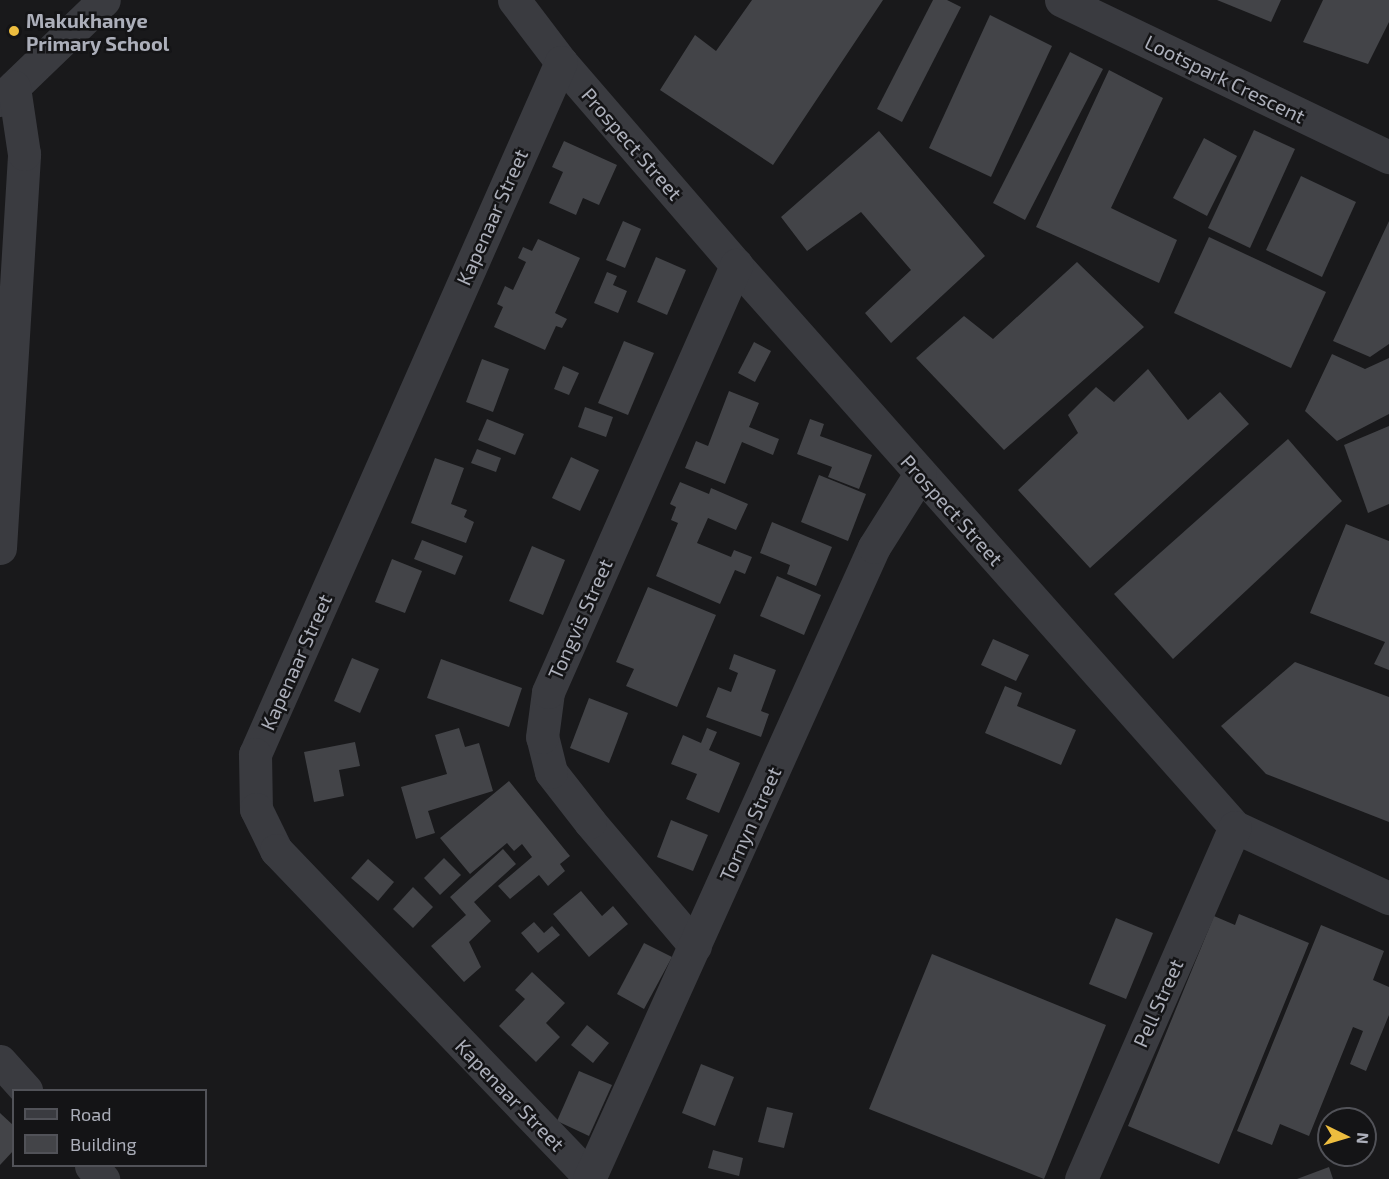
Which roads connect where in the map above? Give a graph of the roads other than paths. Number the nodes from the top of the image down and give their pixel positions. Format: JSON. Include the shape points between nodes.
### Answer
{"nodes":[{"id":1,"x":105,"y":0,"type":"edge"},
{"id":2,"x":1060,"y":0,"type":"edge"},
{"id":3,"x":527,"y":5,"type":"edge"},
{"id":4,"x":561,"y":62,"type":"junction"},
{"id":5,"x":7,"y":93,"type":"edge"},
{"id":6,"x":1389,"y":157,"type":"edge"},
{"id":7,"x":736,"y":265,"type":"junction"},
{"id":8,"x":920,"y":474,"type":"junction"},
{"id":9,"x":0,"y":548,"type":"edge"},
{"id":10,"x":1235,"y":827,"type":"junction"},
{"id":11,"x":1389,"y":898,"type":"edge"},
{"id":12,"x":695,"y":946,"type":"junction"},
{"id":13,"x":0,"y":1061,"type":"edge"},
{"id":14,"x":25,"y":1089,"type":"edge"},
{"id":15,"x":92,"y":1167,"type":"edge"},
{"id":16,"x":103,"y":1179,"type":"edge"},
{"id":17,"x":589,"y":1179,"type":"edge"},
{"id":18,"x":1082,"y":1179,"type":"edge"}],
"edges":[{"from":1,"to":5,"type":"street"},
{"from":2,"to":6,"type":"street","name":"Lootspark Crescent"},
{"from":3,"to":4,"type":"street","name":"Prospect Street"},
{"from":4,"to":7,"type":"street","name":"Prospect Street"},
{"from":4,"to":17,"type":"street","name":"Kapenaar Street","via":[[255,754],[256,809],[276,850]]},
{"from":5,"to":9,"type":"street","via":[[24,154]]},
{"from":7,"to":8,"type":"street","name":"Prospect Street"},
{"from":7,"to":12,"type":"street","name":"Tongvis Street","via":[[548,692],[542,736],[551,772]]},
{"from":8,"to":10,"type":"street","name":"Prospect Street"},
{"from":8,"to":12,"type":"street","name":"Tornyn Street","via":[[874,547]]},
{"from":10,"to":11,"type":"street","name":"Prospect Street"},
{"from":10,"to":18,"type":"street","name":"Pell Street"},
{"from":12,"to":17,"type":"street","name":"Tornyn Street"},
{"from":13,"to":14,"type":"street"},
{"from":15,"to":16,"type":"street"}]}
